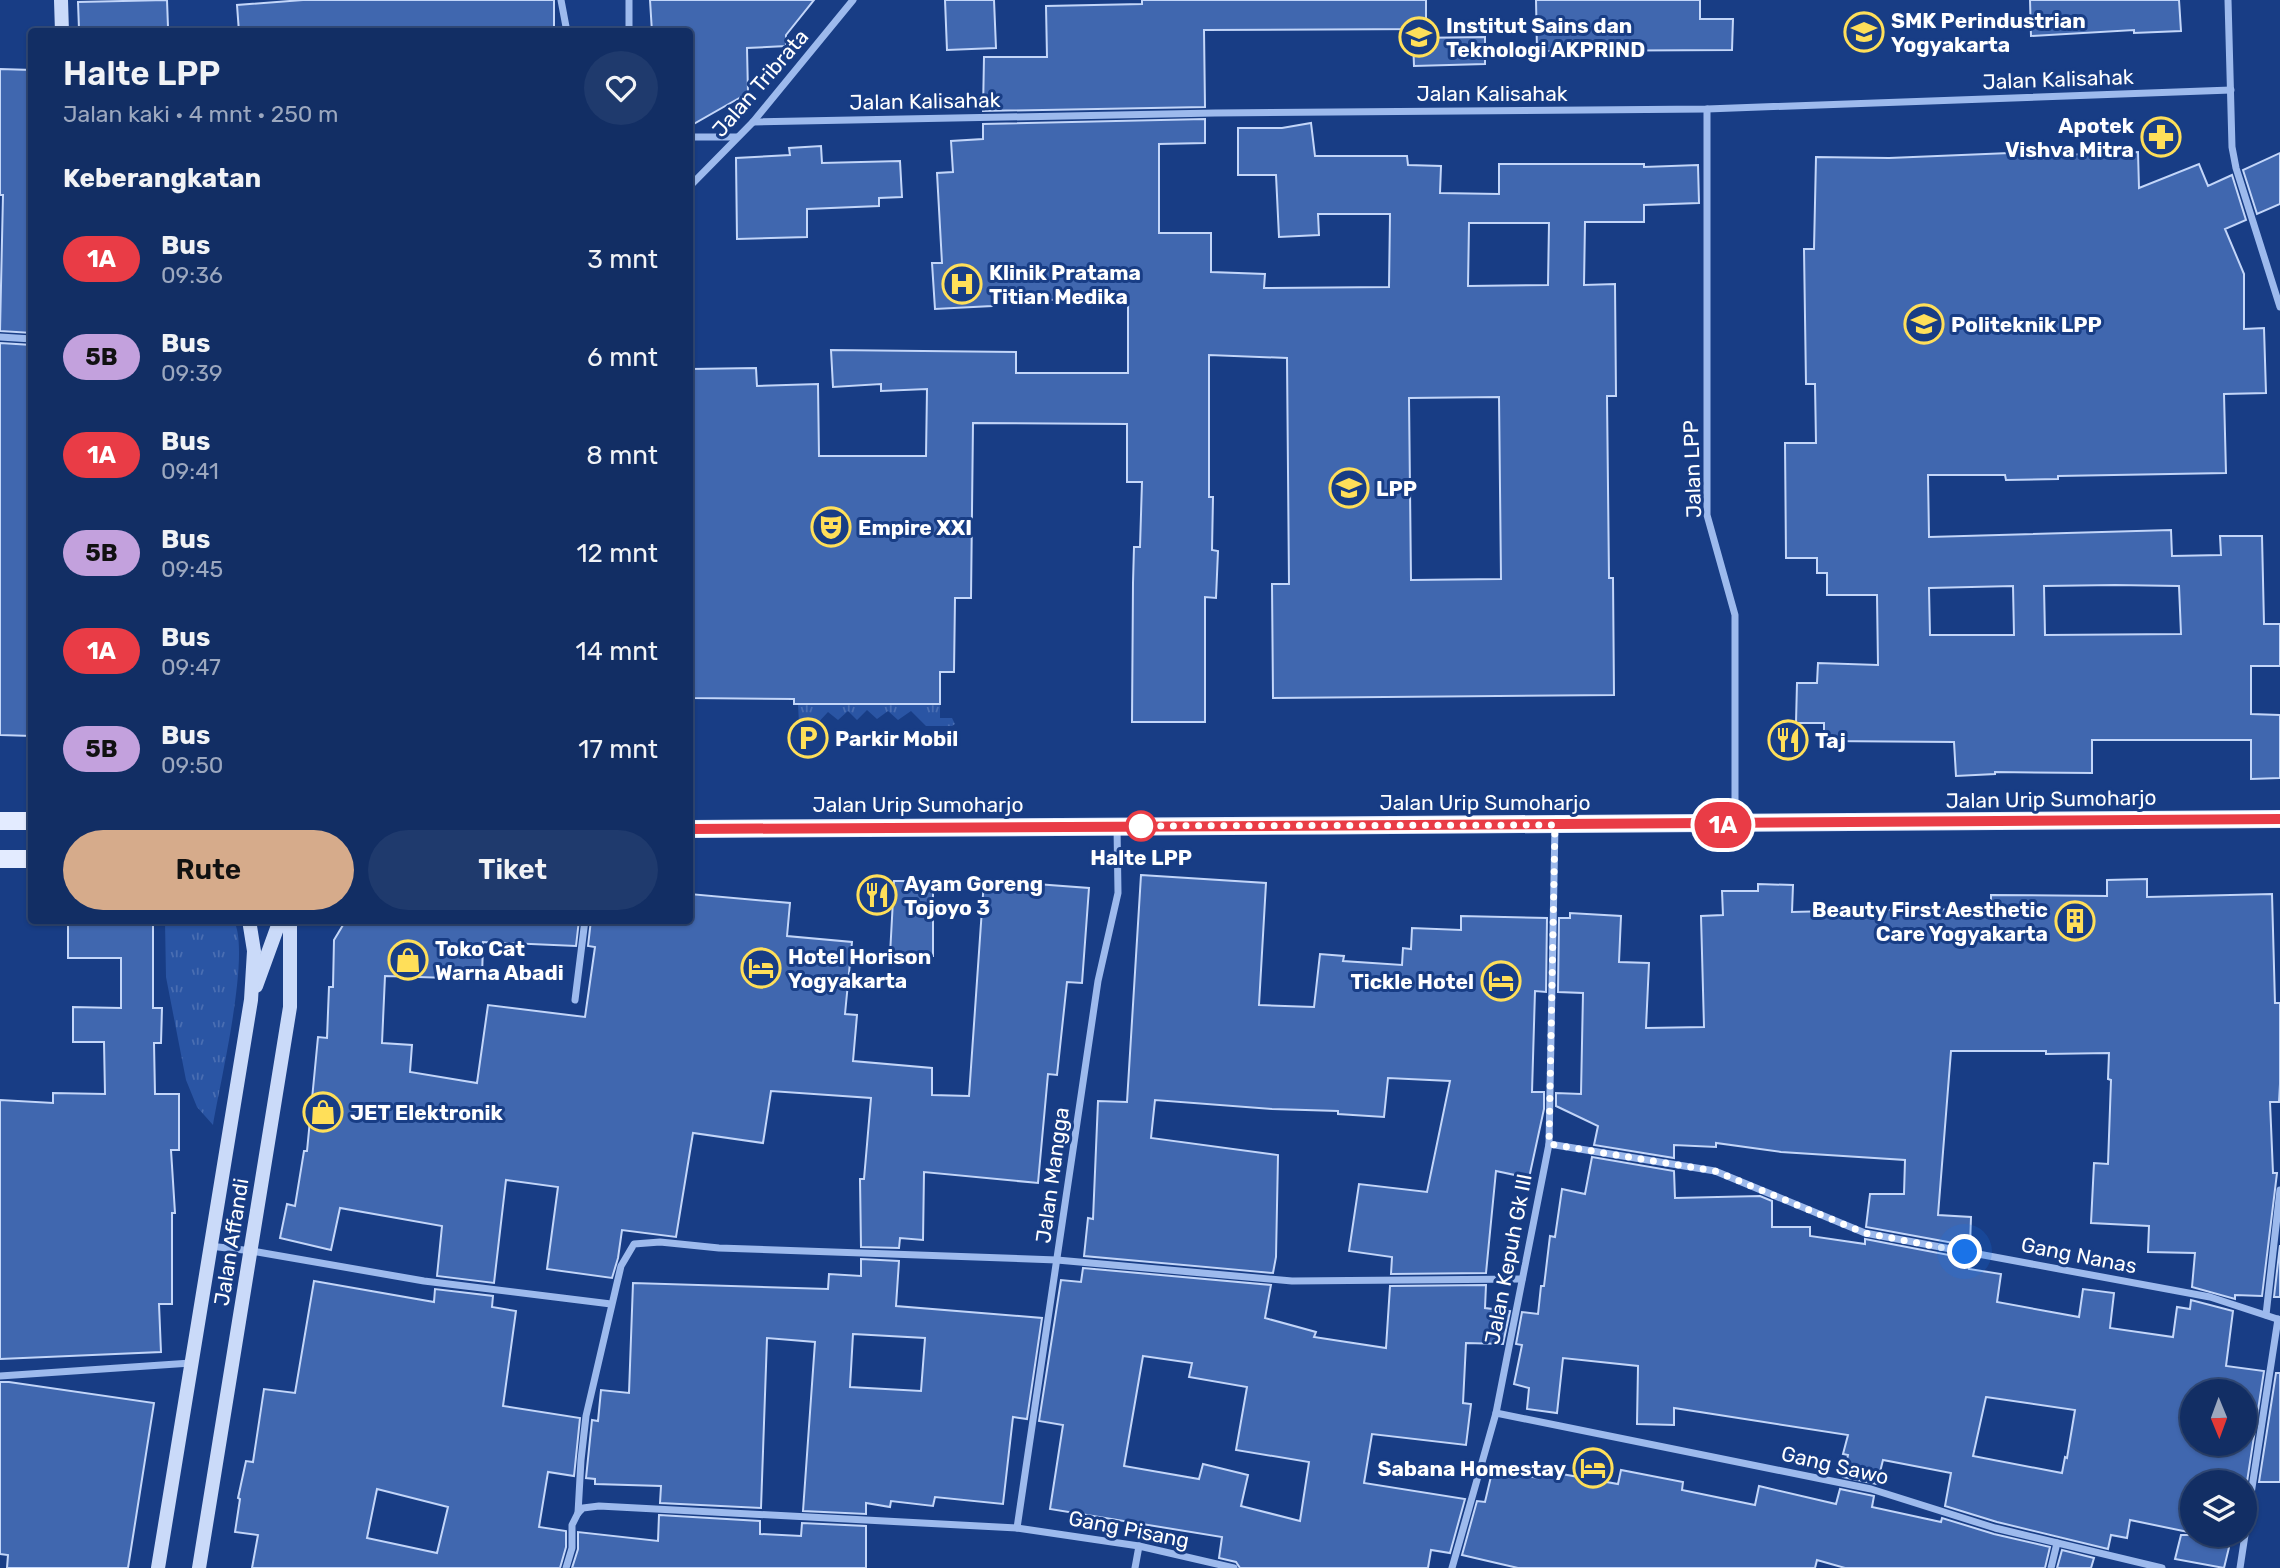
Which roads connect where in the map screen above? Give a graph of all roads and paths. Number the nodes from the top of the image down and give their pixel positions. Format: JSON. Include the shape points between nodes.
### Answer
{"nodes":[{"id":1,"x":61,"y":0,"type":"edge"},
{"id":2,"x":561,"y":0,"type":"edge"},
{"id":3,"x":629,"y":0,"type":"edge"},
{"id":4,"x":853,"y":0,"type":"edge"},
{"id":5,"x":2228,"y":0,"type":"edge"},
{"id":6,"x":62,"y":28,"type":"edge"},
{"id":7,"x":566,"y":28,"type":"edge"},
{"id":8,"x":629,"y":28,"type":"edge"},
{"id":9,"x":2231,"y":90,"type":"junction"},
{"id":10,"x":1707,"y":109,"type":"junction"},
{"id":11,"x":753,"y":122,"type":"junction"},
{"id":12,"x":693,"y":137,"type":"edge"},
{"id":13,"x":737,"y":137,"type":"junction"},
{"id":14,"x":693,"y":183,"type":"edge"},
{"id":15,"x":2280,"y":307,"type":"edge"},
{"id":16,"x":0,"y":337,"type":"edge"},
{"id":17,"x":28,"y":339,"type":"edge"},
{"id":18,"x":2280,"y":819,"type":"edge"},
{"id":19,"x":0,"y":821,"type":"edge"},
{"id":20,"x":28,"y":821,"type":"edge"},
{"id":21,"x":1555,"y":825,"type":"junction"},
{"id":22,"x":1735,"y":825,"type":"junction"},
{"id":23,"x":1117,"y":826,"type":"junction"},
{"id":24,"x":693,"y":829,"type":"edge"},
{"id":25,"x":0,"y":859,"type":"edge"},
{"id":26,"x":28,"y":859,"type":"edge"},
{"id":27,"x":249,"y":924,"type":"edge"},
{"id":28,"x":280,"y":924,"type":"edge"},
{"id":29,"x":290,"y":924,"type":"edge"},
{"id":30,"x":584,"y":924,"type":"edge"},
{"id":31,"x":251,"y":1000,"type":"junction"},
{"id":32,"x":575,"y":1000,"type":"dead end"},
{"id":33,"x":1549,"y":1144,"type":"junction"},
{"id":34,"x":2280,"y":1190,"type":"edge"},
{"id":35,"x":210,"y":1246,"type":"junction"},
{"id":36,"x":252,"y":1251,"type":"junction"},
{"id":37,"x":1057,"y":1260,"type":"junction"},
{"id":38,"x":1522,"y":1279,"type":"junction"},
{"id":39,"x":611,"y":1304,"type":"junction"},
{"id":40,"x":2266,"y":1315,"type":"junction"},
{"id":41,"x":2279,"y":1320,"type":"edge"},
{"id":42,"x":191,"y":1363,"type":"junction"},
{"id":43,"x":0,"y":1376,"type":"edge"},
{"id":44,"x":1496,"y":1413,"type":"junction"},
{"id":45,"x":2255,"y":1470,"type":"edge"},
{"id":46,"x":578,"y":1513,"type":"junction"},
{"id":47,"x":1017,"y":1528,"type":"junction"},
{"id":48,"x":2057,"y":1543,"type":"junction"},
{"id":49,"x":1139,"y":1546,"type":"junction"},
{"id":50,"x":2243,"y":1547,"type":"edge"},
{"id":51,"x":158,"y":1568,"type":"edge"},
{"id":52,"x":199,"y":1568,"type":"edge"},
{"id":53,"x":566,"y":1568,"type":"edge"},
{"id":54,"x":1135,"y":1568,"type":"edge"},
{"id":55,"x":1234,"y":1568,"type":"edge"},
{"id":56,"x":1452,"y":1568,"type":"edge"},
{"id":57,"x":2051,"y":1568,"type":"edge"},
{"id":58,"x":2162,"y":1568,"type":"edge"},
{"id":59,"x":2240,"y":1568,"type":"edge"}],
"edges":[{"from":1,"to":6,"type":"main road"},
{"from":2,"to":7,"type":"street"},
{"from":3,"to":8,"type":"street"},
{"from":4,"to":11,"type":"street","name":"Jalan Tribrata"},
{"from":5,"to":9,"type":"street"},
{"from":9,"to":10,"type":"street","name":"Jalan Kalisahak"},
{"from":9,"to":15,"type":"street","via":[[2236,168]]},
{"from":10,"to":11,"type":"street","name":"Jalan Kalisahak"},
{"from":10,"to":22,"type":"street","name":"Jalan LPP","via":[[1707,515],[1735,615]]},
{"from":11,"to":13,"type":"street","name":"Jalan Tribrata"},
{"from":12,"to":13,"type":"street"},
{"from":13,"to":14,"type":"street","name":"Jalan Tribrata"},
{"from":16,"to":17,"type":"street"},
{"from":18,"to":22,"type":"main road","name":"Jalan Urip Sumoharjo"},
{"from":19,"to":20,"type":"main road"},
{"from":21,"to":22,"type":"main road","name":"Jalan Urip Sumoharjo"},
{"from":21,"to":23,"type":"main road","name":"Jalan Urip Sumoharjo"},
{"from":21,"to":33,"type":"street","name":"Jalan Kepuh Gk III"},
{"from":23,"to":24,"type":"main road","name":"Jalan Urip Sumoharjo"},
{"from":23,"to":37,"type":"street","name":"Jalan Mangga","via":[[1118,893],[1098,981]]},
{"from":25,"to":26,"type":"main road"},
{"from":27,"to":31,"type":"main road","via":[[254,951]]},
{"from":28,"to":31,"type":"main road"},
{"from":29,"to":36,"type":"main road","name":"Jalan Affandi","via":[[290,1007]]},
{"from":30,"to":32,"type":"street"},
{"from":31,"to":35,"type":"main road","name":"Jalan Affandi"},
{"from":33,"to":38,"type":"street","name":"Jalan Kepuh Gk III"},
{"from":33,"to":40,"type":"street","name":"Gang Nanas","via":[[1715,1171],[1865,1233],[2210,1297]]},
{"from":34,"to":40,"type":"street"},
{"from":35,"to":36,"type":"street"},
{"from":35,"to":42,"type":"main road","name":"Jalan Affandi"},
{"from":36,"to":39,"type":"street","via":[[424,1281]]},
{"from":36,"to":52,"type":"main road","name":"Jalan Affandi"},
{"from":37,"to":38,"type":"street","via":[[1292,1281]]},
{"from":37,"to":39,"type":"street","via":[[634,1244],[621,1266]]},
{"from":37,"to":47,"type":"street","name":"Jalan Mangga"},
{"from":38,"to":44,"type":"street","name":"Jalan Kepuh Gk III"},
{"from":39,"to":46,"type":"street","via":[[586,1416]]},
{"from":40,"to":41,"type":"street","name":"Gang Nanas"},
{"from":41,"to":45,"type":"street"},
{"from":42,"to":43,"type":"street"},
{"from":42,"to":51,"type":"main road","name":"Jalan Affandi"},
{"from":44,"to":48,"type":"street","name":"Gang Sawo","via":[[1871,1489]]},
{"from":44,"to":56,"type":"street","name":"Jalan Kepuh Gk III"},
{"from":46,"to":47,"type":"street","name":"Gang Pisang","via":[[599,1506]]},
{"from":46,"to":53,"type":"street"},
{"from":47,"to":49,"type":"street","name":"Gang Pisang"},
{"from":48,"to":57,"type":"street"},
{"from":48,"to":58,"type":"street","name":"Gang Sawo"},
{"from":49,"to":54,"type":"street"},
{"from":49,"to":55,"type":"street","name":"Gang Pisang"},
{"from":50,"to":59,"type":"street"}]}
